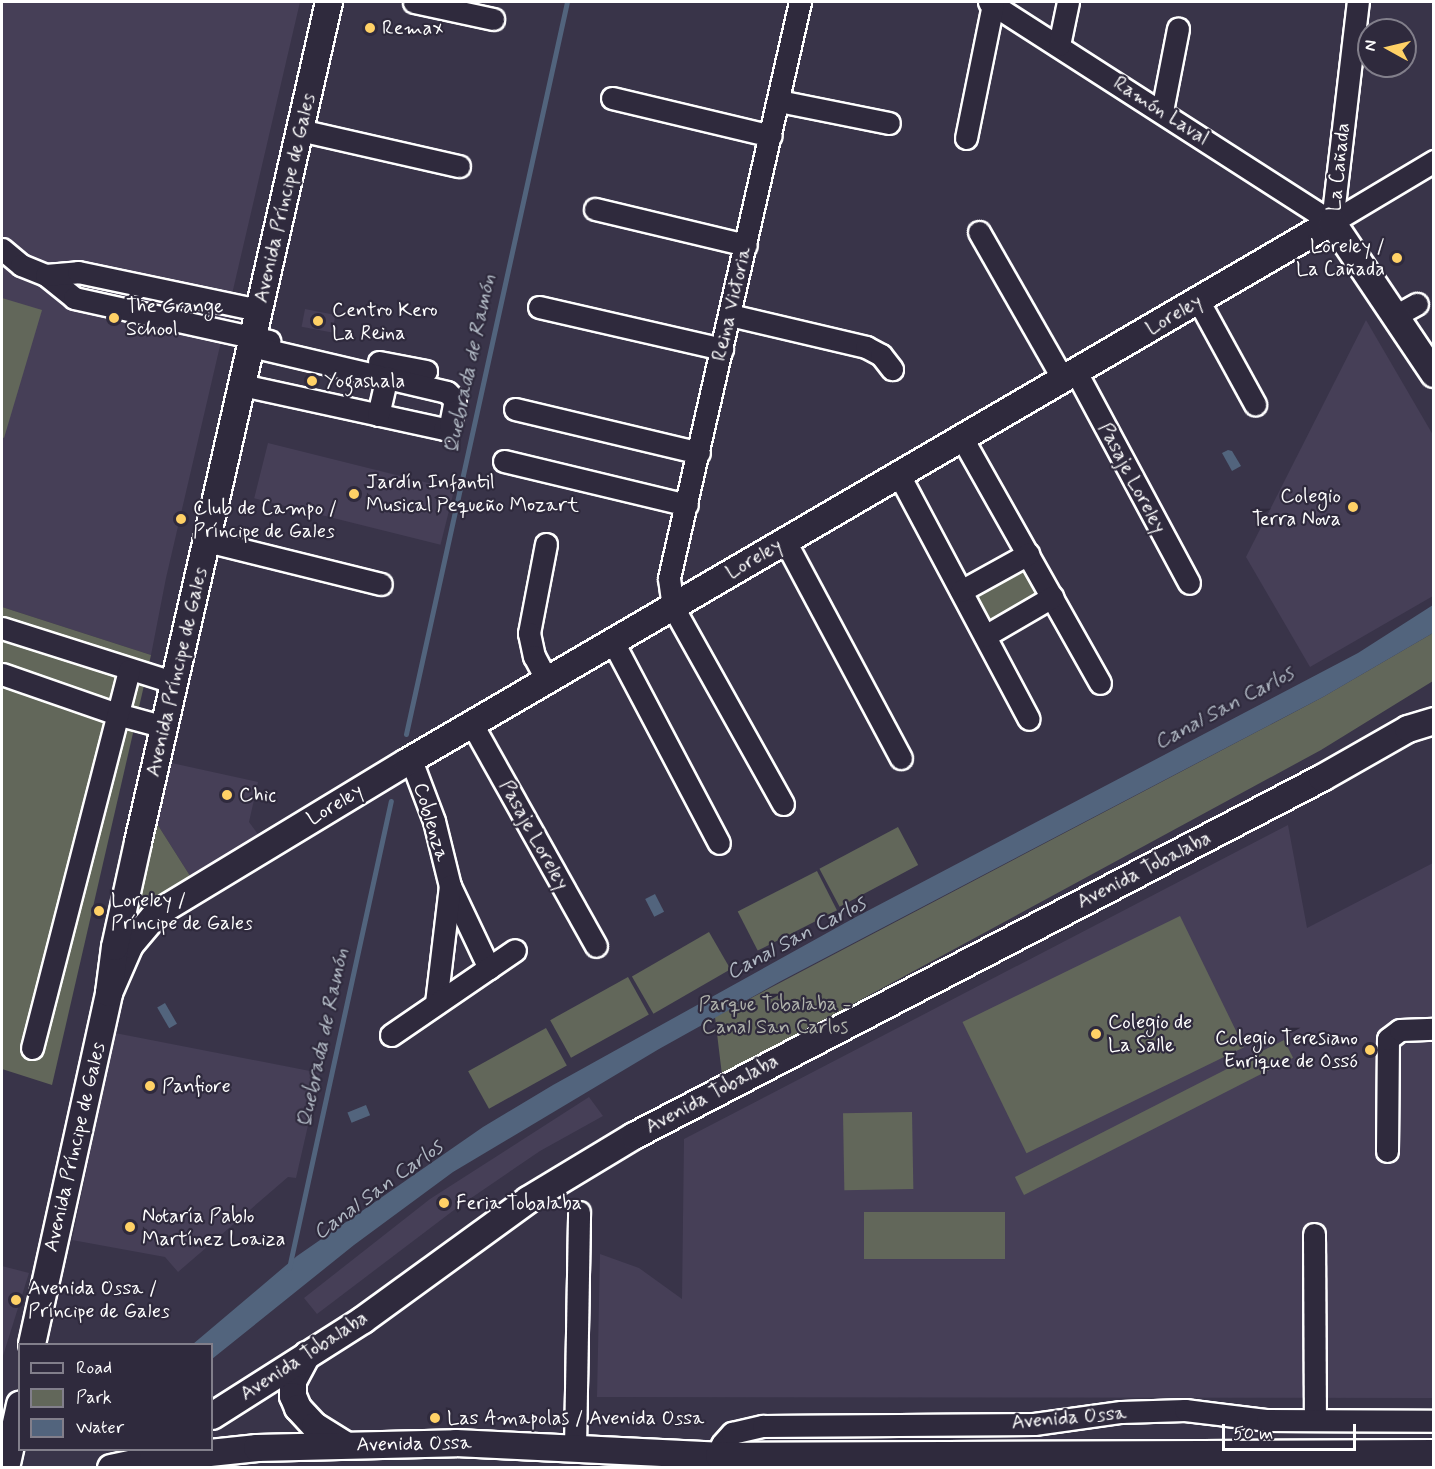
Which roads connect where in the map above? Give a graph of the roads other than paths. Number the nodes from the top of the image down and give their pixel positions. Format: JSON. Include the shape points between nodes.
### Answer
{"nodes":[{"id":1,"x":329,"y":2,"type":"edge"},
{"id":2,"x":414,"y":2,"type":"edge"},
{"id":3,"x":800,"y":2,"type":"edge"},
{"id":4,"x":1068,"y":2,"type":"edge"},
{"id":5,"x":1358,"y":2,"type":"edge"},
{"id":6,"x":991,"y":3,"type":"edge"},
{"id":7,"x":493,"y":19,"type":"dead end"},
{"id":8,"x":1178,"y":29,"type":"dead end"},
{"id":9,"x":1059,"y":45,"type":"junction"},
{"id":10,"x":612,"y":98,"type":"dead end"},
{"id":11,"x":779,"y":101,"type":"junction"},
{"id":12,"x":1162,"y":111,"type":"junction"},
{"id":13,"x":889,"y":123,"type":"dead end"},
{"id":14,"x":300,"y":130,"type":"junction"},
{"id":15,"x":771,"y":136,"type":"junction"},
{"id":16,"x":966,"y":138,"type":"dead end"},
{"id":17,"x":1434,"y":161,"type":"edge"},
{"id":18,"x":459,"y":165,"type":"dead end"},
{"id":19,"x":595,"y":209,"type":"dead end"},
{"id":20,"x":1332,"y":222,"type":"junction"},
{"id":21,"x":979,"y":232,"type":"dead end"},
{"id":22,"x":746,"y":245,"type":"junction"},
{"id":23,"x":2,"y":249,"type":"edge"},
{"id":24,"x":45,"y":275,"type":"junction"},
{"id":25,"x":1198,"y":300,"type":"junction"},
{"id":26,"x":1417,"y":304,"type":"dead end"},
{"id":27,"x":539,"y":307,"type":"dead end"},
{"id":28,"x":259,"y":310,"type":"junction"},
{"id":29,"x":730,"y":315,"type":"junction"},
{"id":30,"x":1395,"y":316,"type":"junction"},
{"id":31,"x":252,"y":342,"type":"junction"},
{"id":32,"x":722,"y":349,"type":"junction"},
{"id":33,"x":892,"y":369,"type":"dead end"},
{"id":34,"x":426,"y":371,"type":"dead end"},
{"id":35,"x":1434,"y":374,"type":"edge"},
{"id":36,"x":1069,"y":376,"type":"junction"},
{"id":37,"x":387,"y":378,"type":"junction"},
{"id":38,"x":242,"y":385,"type":"junction"},
{"id":39,"x":1255,"y":404,"type":"dead end"},
{"id":40,"x":515,"y":409,"type":"dead end"},
{"id":41,"x":378,"y":415,"type":"junction"},
{"id":42,"x":962,"y":438,"type":"junction"},
{"id":43,"x":699,"y":453,"type":"junction"},
{"id":44,"x":504,"y":461,"type":"dead end"},
{"id":45,"x":899,"y":475,"type":"junction"},
{"id":46,"x":687,"y":505,"type":"junction"},
{"id":47,"x":207,"y":541,"type":"junction"},
{"id":48,"x":785,"y":541,"type":"junction"},
{"id":49,"x":546,"y":544,"type":"dead end"},
{"id":50,"x":1028,"y":554,"type":"junction"},
{"id":51,"x":1189,"y":583,"type":"dead end"},
{"id":52,"x":381,"y":584,"type":"dead end"},
{"id":53,"x":961,"y":591,"type":"junction"},
{"id":54,"x":1052,"y":597,"type":"junction"},
{"id":55,"x":673,"y":607,"type":"junction"},
{"id":56,"x":2,"y":628,"type":"edge"},
{"id":57,"x":985,"y":636,"type":"junction"},
{"id":58,"x":613,"y":642,"type":"junction"},
{"id":59,"x":129,"y":670,"type":"junction"},
{"id":60,"x":2,"y":674,"type":"edge"},
{"id":61,"x":547,"y":680,"type":"junction"},
{"id":62,"x":175,"y":683,"type":"junction"},
{"id":63,"x":1100,"y":683,"type":"dead end"},
{"id":64,"x":1434,"y":709,"type":"edge"},
{"id":65,"x":117,"y":714,"type":"junction"},
{"id":66,"x":1029,"y":719,"type":"dead end"},
{"id":67,"x":1434,"y":721,"type":"edge"},
{"id":68,"x":472,"y":724,"type":"junction"},
{"id":69,"x":165,"y":727,"type":"junction"},
{"id":70,"x":1408,"y":729,"type":"junction"},
{"id":71,"x":901,"y":758,"type":"dead end"},
{"id":72,"x":409,"y":761,"type":"junction"},
{"id":73,"x":783,"y":804,"type":"dead end"},
{"id":74,"x":719,"y":843,"type":"dead end"},
{"id":75,"x":450,"y":886,"type":"junction"},
{"id":76,"x":596,"y":946,"type":"dead end"},
{"id":77,"x":516,"y":950,"type":"dead end"},
{"id":78,"x":489,"y":968,"type":"junction"},
{"id":79,"x":109,"y":993,"type":"junction"},
{"id":80,"x":436,"y":1003,"type":"junction"},
{"id":81,"x":1434,"y":1029,"type":"edge"},
{"id":82,"x":391,"y":1035,"type":"dead end"},
{"id":83,"x":32,"y":1048,"type":"dead end"},
{"id":84,"x":1387,"y":1151,"type":"dead end"},
{"id":85,"x":579,"y":1212,"type":"dead end"},
{"id":86,"x":1314,"y":1234,"type":"dead end"},
{"id":87,"x":32,"y":1343,"type":"edge"},
{"id":88,"x":308,"y":1354,"type":"junction"},
{"id":89,"x":18,"y":1397,"type":"edge"},
{"id":90,"x":18,"y":1414,"type":"edge"},
{"id":91,"x":213,"y":1415,"type":"edge"},
{"id":92,"x":1315,"y":1420,"type":"junction"},
{"id":93,"x":1383,"y":1421,"type":"junction"},
{"id":94,"x":1434,"y":1421,"type":"edge"},
{"id":95,"x":2,"y":1422,"type":"edge"},
{"id":96,"x":346,"y":1445,"type":"junction"},
{"id":97,"x":575,"y":1447,"type":"junction"},
{"id":98,"x":1434,"y":1452,"type":"edge"},
{"id":99,"x":154,"y":1459,"type":"edge"},
{"id":100,"x":1053,"y":1460,"type":"edge"},
{"id":101,"x":1382,"y":1460,"type":"edge"},
{"id":102,"x":719,"y":1462,"type":"edge"},
{"id":103,"x":6,"y":1467,"type":"edge"},
{"id":104,"x":111,"y":1467,"type":"edge"}],
"edges":[{"from":1,"to":14,"type":"main road","name":"Avenida Príncipe de Gales"},
{"from":2,"to":7,"type":"street"},
{"from":3,"to":11,"type":"street","name":"Reina Victoria"},
{"from":4,"to":9,"type":"street"},
{"from":5,"to":20,"type":"street","name":"La Cañada"},
{"from":6,"to":9,"type":"street","name":"Ramón Laval"},
{"from":6,"to":16,"type":"street"},
{"from":8,"to":12,"type":"street"},
{"from":9,"to":12,"type":"street","name":"Ramón Laval"},
{"from":10,"to":15,"type":"street"},
{"from":11,"to":13,"type":"street"},
{"from":11,"to":15,"type":"street","name":"Reina Victoria"},
{"from":12,"to":20,"type":"street","name":"Ramón Laval"},
{"from":14,"to":18,"type":"street"},
{"from":14,"to":28,"type":"main road","name":"Avenida Príncipe de Gales"},
{"from":15,"to":22,"type":"street","name":"Reina Victoria"},
{"from":17,"to":20,"type":"street","name":"Loreley"},
{"from":19,"to":22,"type":"street"},
{"from":20,"to":25,"type":"main road","name":"Loreley"},
{"from":20,"to":30,"type":"main road","name":"La Cañada"},
{"from":21,"to":36,"type":"street","name":"Pasaje Loreley"},
{"from":22,"to":29,"type":"street","name":"Reina Victoria"},
{"from":23,"to":24,"type":"street","via":[[21,265]]},
{"from":24,"to":28,"type":"street","via":[[78,273]]},
{"from":24,"to":31,"type":"street","via":[[74,298]]},
{"from":25,"to":36,"type":"main road","name":"Loreley"},
{"from":25,"to":39,"type":"street"},
{"from":26,"to":30,"type":"street"},
{"from":27,"to":32,"type":"street"},
{"from":28,"to":31,"type":"main road","name":"Avenida Príncipe de Gales"},
{"from":29,"to":32,"type":"street","name":"Reina Victoria"},
{"from":29,"to":33,"type":"street","via":[[866,347]]},
{"from":30,"to":35,"type":"main road","name":"La Cañada"},
{"from":31,"to":34,"type":"street"},
{"from":31,"to":37,"type":"street"},
{"from":31,"to":38,"type":"main road","name":"Avenida Príncipe de Gales"},
{"from":32,"to":43,"type":"street","name":"Reina Victoria"},
{"from":36,"to":42,"type":"main road","name":"Loreley"},
{"from":36,"to":51,"type":"street","name":"Pasaje Loreley"},
{"from":37,"to":41,"type":"street"},
{"from":37,"to":41,"type":"street","via":[[453,397],[450,425],[444,429]]},
{"from":38,"to":41,"type":"street"},
{"from":38,"to":47,"type":"main road","name":"Avenida Príncipe de Gales"},
{"from":40,"to":43,"type":"street"},
{"from":42,"to":45,"type":"main road","name":"Loreley"},
{"from":42,"to":50,"type":"street"},
{"from":43,"to":46,"type":"street","name":"Reina Victoria"},
{"from":44,"to":46,"type":"street"},
{"from":45,"to":48,"type":"main road","name":"Loreley"},
{"from":45,"to":53,"type":"street"},
{"from":46,"to":55,"type":"street","name":"Reina Victoria","via":[[669,578]]},
{"from":47,"to":52,"type":"street"},
{"from":47,"to":62,"type":"main road","name":"Avenida Príncipe de Gales"},
{"from":48,"to":55,"type":"main road","name":"Loreley"},
{"from":48,"to":71,"type":"street"},
{"from":49,"to":61,"type":"street","via":[[529,633],[534,656]]},
{"from":50,"to":53,"type":"street"},
{"from":50,"to":54,"type":"street"},
{"from":53,"to":57,"type":"street"},
{"from":54,"to":57,"type":"street"},
{"from":54,"to":63,"type":"street"},
{"from":55,"to":58,"type":"main road","name":"Loreley"},
{"from":55,"to":73,"type":"street"},
{"from":56,"to":59,"type":"street"},
{"from":57,"to":66,"type":"street"},
{"from":58,"to":61,"type":"main road","name":"Loreley"},
{"from":58,"to":74,"type":"street"},
{"from":59,"to":62,"type":"street"},
{"from":59,"to":65,"type":"street"},
{"from":60,"to":65,"type":"street"},
{"from":61,"to":68,"type":"main road","name":"Loreley"},
{"from":62,"to":69,"type":"main road","name":"Avenida Príncipe de Gales"},
{"from":64,"to":70,"type":"main road"},
{"from":65,"to":69,"type":"street"},
{"from":65,"to":83,"type":"street"},
{"from":67,"to":70,"type":"main road","name":"Avenida Tobalaba"},
{"from":68,"to":72,"type":"main road","name":"Loreley"},
{"from":68,"to":76,"type":"street","name":"Pasaje Loreley"},
{"from":69,"to":79,"type":"main road","name":"Avenida Príncipe de Gales","via":[[115,947]]},
{"from":70,"to":88,"type":"main road","name":"Avenida Tobalaba","via":[[1322,778],[634,1136],[519,1207],[363,1320]]},
{"from":72,"to":75,"type":"street","name":"Coblenza","via":[[434,821]]},
{"from":72,"to":79,"type":"main road","name":"Loreley","via":[[156,914],[130,945]]},
{"from":75,"to":78,"type":"street","name":"Coblenza"},
{"from":75,"to":80,"type":"street","name":"Coblenza"},
{"from":77,"to":78,"type":"street"},
{"from":78,"to":80,"type":"street"},
{"from":79,"to":87,"type":"main road","name":"Avenida Príncipe de Gales"},
{"from":80,"to":82,"type":"street"},
{"from":81,"to":84,"type":"street","via":[[1400,1030],[1388,1039]]},
{"from":85,"to":97,"type":"street"},
{"from":86,"to":92,"type":"street"},
{"from":88,"to":91,"type":"main road","name":"Avenida Tobalaba"},
{"from":88,"to":96,"type":"main road","via":[[293,1381],[298,1408],[315,1426]]},
{"from":89,"to":95,"type":"main road"},
{"from":90,"to":103,"type":"main road"},
{"from":92,"to":93,"type":"street","name":"Avenida Ossa"},
{"from":92,"to":102,"type":"street","name":"Avenida Ossa","via":[[1267,1420],[1185,1410],[1121,1412],[1034,1424],[763,1426],[732,1433],[722,1444]]},
{"from":93,"to":94,"type":"street","name":"Avenida Ossa"},
{"from":93,"to":101,"type":"street"},
{"from":96,"to":97,"type":"main road","name":"Avenida Ossa"},
{"from":96,"to":99,"type":"main road","name":"Avenida Ossa","via":[[234,1449]]},
{"from":97,"to":102,"type":"main road","name":"Avenida Ossa"},
{"from":98,"to":101,"type":"main road","name":"Avenida Ossa"},
{"from":99,"to":104,"type":"main road","name":"Avenida Ossa"},
{"from":100,"to":101,"type":"main road","name":"Avenida Ossa"},
{"from":100,"to":102,"type":"main road","name":"Avenida Ossa"}]}
